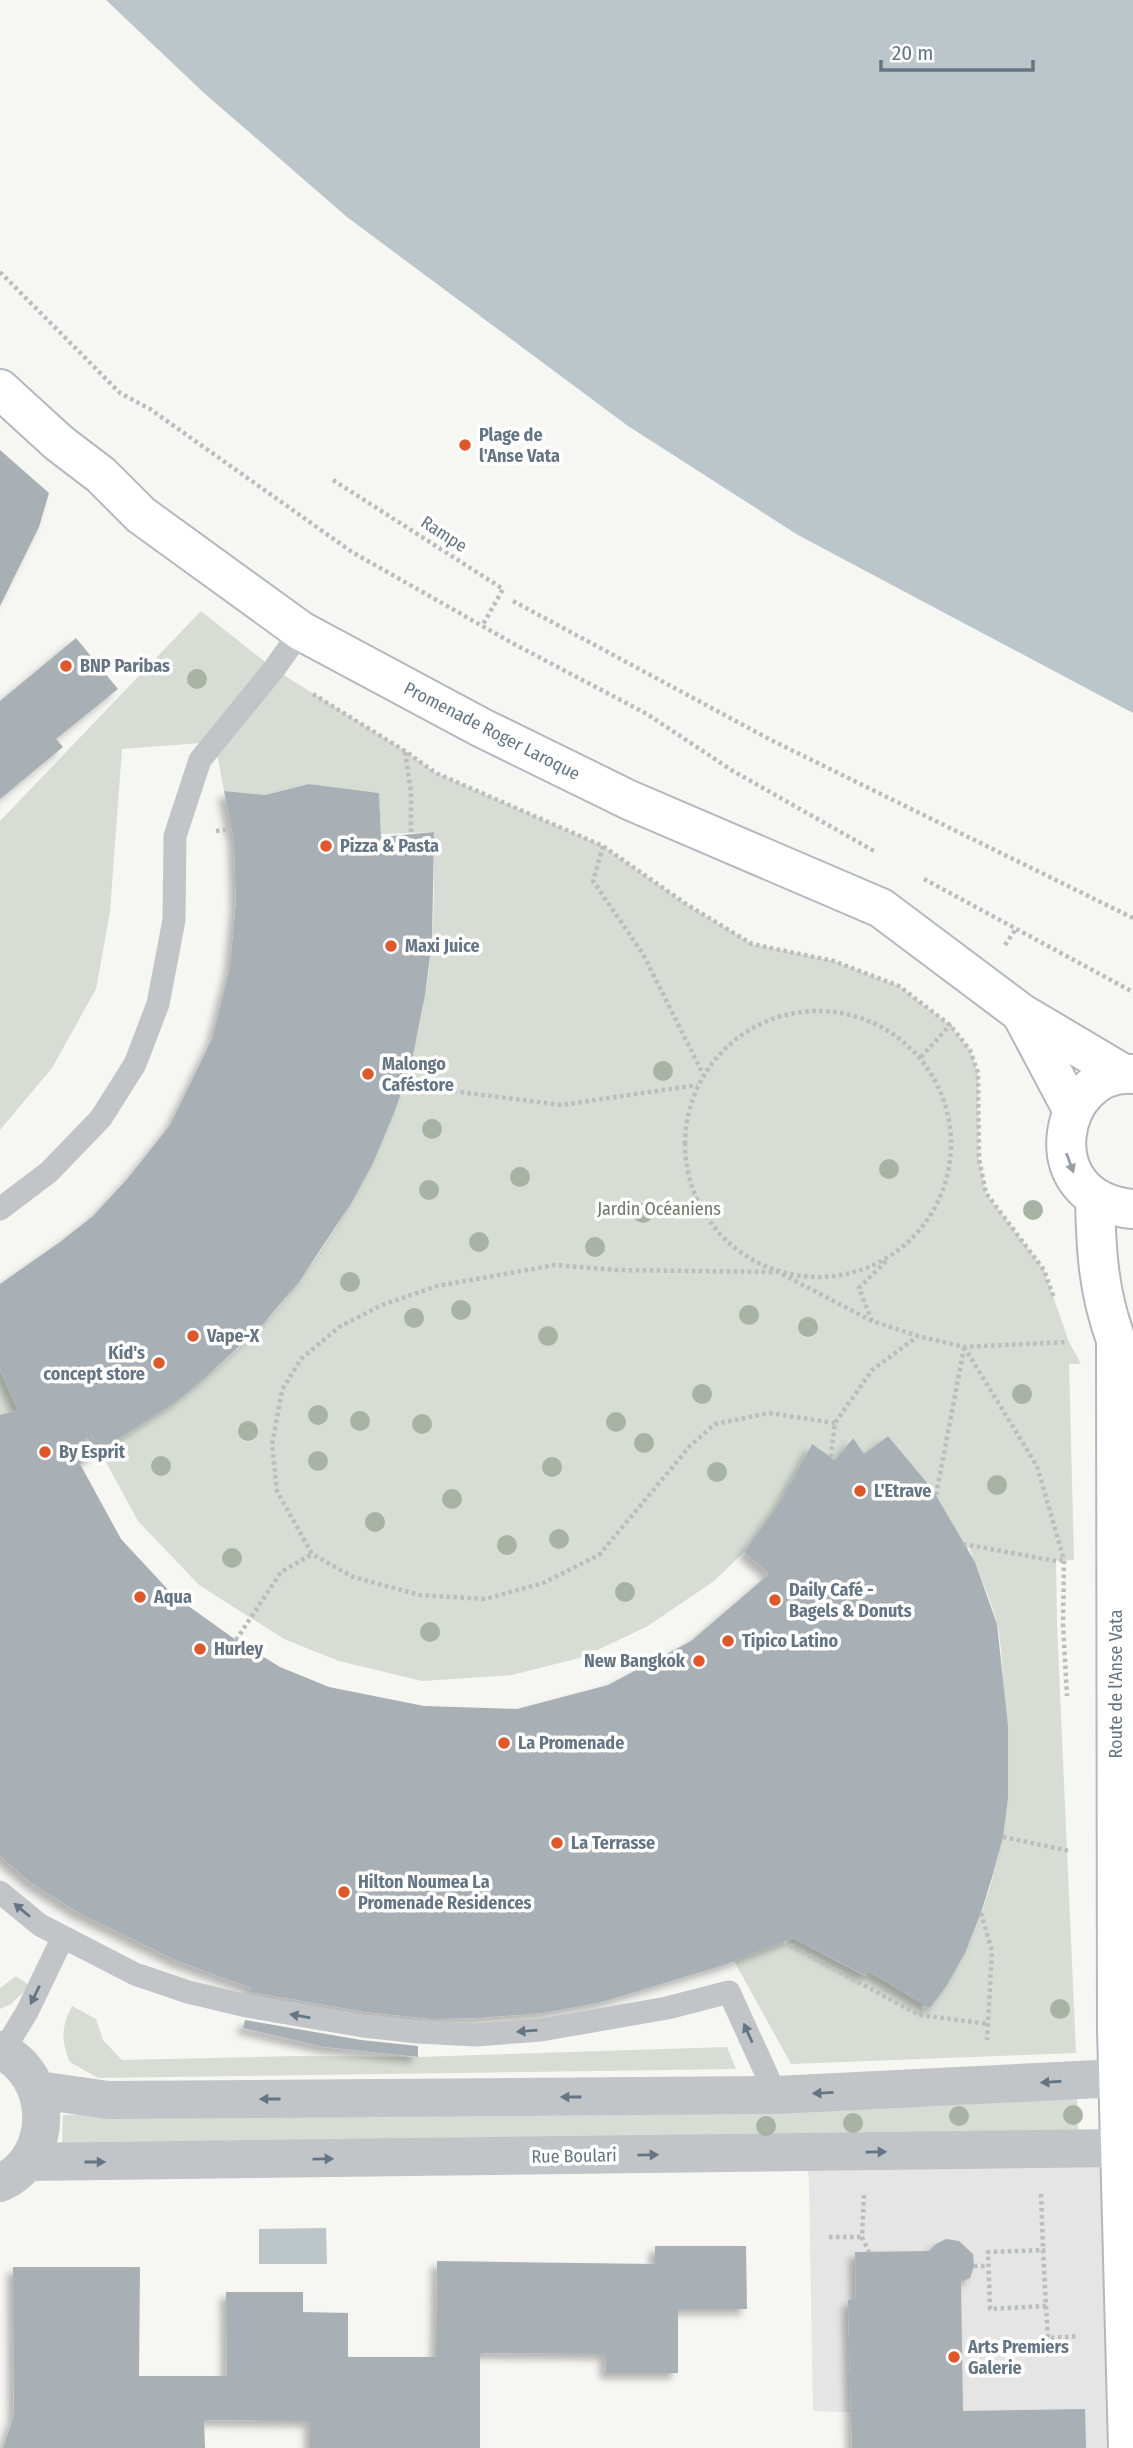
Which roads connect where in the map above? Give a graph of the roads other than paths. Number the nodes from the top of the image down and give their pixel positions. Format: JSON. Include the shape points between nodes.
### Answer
{"nodes":[{"id":1,"x":0,"y":389,"type":"edge"},
{"id":2,"x":301,"y":631,"type":"junction"},
{"id":3,"x":1021,"y":1013,"type":"junction"},
{"id":4,"x":1127,"y":1074,"type":"edge"},
{"id":5,"x":1073,"y":1111,"type":"junction"},
{"id":6,"x":1095,"y":1198,"type":"junction"},
{"id":7,"x":0,"y":1209,"type":"edge"},
{"id":8,"x":1133,"y":1209,"type":"edge"},
{"id":9,"x":1133,"y":1294,"type":"edge"},
{"id":10,"x":1116,"y":1340,"type":"junction"},
{"id":11,"x":0,"y":1892,"type":"edge"},
{"id":12,"x":1125,"y":1927,"type":"edge"},
{"id":13,"x":63,"y":1937,"type":"junction"},
{"id":14,"x":2,"y":2051,"type":"edge"},
{"id":15,"x":1119,"y":2078,"type":"junction"},
{"id":16,"x":38,"y":2090,"type":"junction"},
{"id":17,"x":776,"y":2095,"type":"junction"},
{"id":18,"x":1120,"y":2148,"type":"junction"},
{"id":19,"x":13,"y":2173,"type":"edge"},
{"id":20,"x":1130,"y":2442,"type":"edge"}],
"edges":[{"from":1,"to":2,"type":"main road","name":"Promenade Roger Laroque","via":[[141,514]]},
{"from":2,"to":3,"type":"main road","name":"Promenade Roger Laroque","via":[[629,800],[881,908]]},
{"from":2,"to":7,"type":"lane","via":[[200,761],[175,836],[174,920],[158,1004],[135,1064],[101,1118],[49,1172]]},
{"from":3,"to":4,"type":"main road","name":"Promenade Roger Laroque"},
{"from":3,"to":5,"type":"main road","name":"Promenade Roger Laroque"},
{"from":4,"to":5,"type":"main road","via":[[1099,1083]]},
{"from":5,"to":6,"type":"main road","one_way":true,"via":[[1065,1149],[1080,1185]]},
{"from":6,"to":8,"type":"main road"},
{"from":6,"to":10,"type":"main road","name":"Route de l'Anse Vata","via":[[1096,1258],[1105,1310]]},
{"from":9,"to":10,"type":"main road","name":"Route de l'Anse Vata"},
{"from":10,"to":12,"type":"main road","name":"Route de l'Anse Vata"},
{"from":13,"to":11,"type":"lane","one_way":true,"via":[[40,1925]]},
{"from":12,"to":15,"type":"main road","name":"Route de l'Anse Vata"},
{"from":13,"to":14,"type":"lane","one_way":true,"via":[[27,2012]]},
{"from":17,"to":13,"type":"lane","one_way":true,"via":[[729,1992],[667,2008],[541,2029],[475,2035],[418,2032],[305,2017],[188,1992],[135,1974]]},
{"from":14,"to":16,"type":"street","via":[[30,2074]]},
{"from":15,"to":17,"type":"street","one_way":true},
{"from":15,"to":18,"type":"main road","name":"Route de l'Anse Vata"},
{"from":17,"to":16,"type":"street","one_way":true,"via":[[108,2100]]},
{"from":16,"to":19,"type":"street","via":[[43,2115],[39,2140]]},
{"from":19,"to":18,"type":"street","name":"Rue Boulari","one_way":true},
{"from":18,"to":20,"type":"main road","name":"Route de l'Anse Vata"}]}
